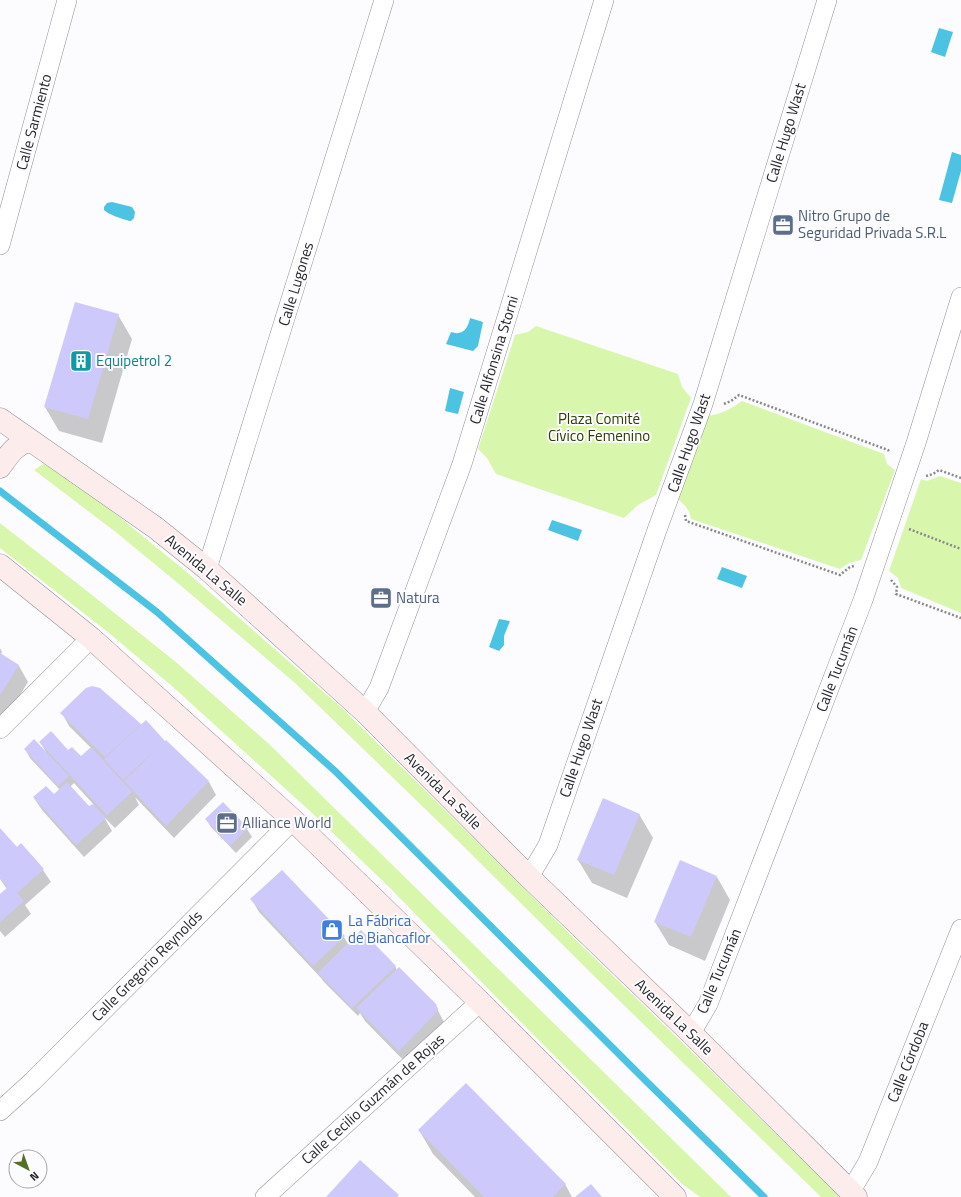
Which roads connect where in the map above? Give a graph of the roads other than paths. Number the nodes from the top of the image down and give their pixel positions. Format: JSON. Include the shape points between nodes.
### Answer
{"nodes":[{"id":1,"x":68,"y":0,"type":"edge"},
{"id":2,"x":384,"y":0,"type":"edge"},
{"id":3,"x":604,"y":0,"type":"edge"},
{"id":4,"x":827,"y":0,"type":"edge"},
{"id":5,"x":0,"y":245,"type":"edge"},
{"id":6,"x":961,"y":297,"type":"edge"},
{"id":7,"x":6,"y":423,"type":"edge"},
{"id":8,"x":13,"y":453,"type":"edge"},
{"id":9,"x":0,"y":565,"type":"edge"},
{"id":10,"x":207,"y":569,"type":"junction"},
{"id":11,"x":91,"y":638,"type":"junction"},
{"id":12,"x":365,"y":712,"type":"junction"},
{"id":13,"x":0,"y":729,"type":"edge"},
{"id":14,"x":293,"y":820,"type":"junction"},
{"id":15,"x":529,"y":877,"type":"junction"},
{"id":16,"x":961,"y":929,"type":"edge"},
{"id":17,"x":480,"y":1002,"type":"junction"},
{"id":18,"x":691,"y":1033,"type":"junction"},
{"id":19,"x":0,"y":1111,"type":"edge"},
{"id":20,"x":853,"y":1194,"type":"edge"},
{"id":21,"x":265,"y":1197,"type":"edge"},
{"id":22,"x":675,"y":1197,"type":"edge"}],
"edges":[{"from":1,"to":5,"type":"street","name":"Calle Sarmiento"},
{"from":2,"to":10,"type":"street","name":"Calle Lugones"},
{"from":3,"to":12,"type":"street","name":"Calle Alfonsina Storni","via":[[462,464],[379,688]]},
{"from":4,"to":15,"type":"street","name":"Calle Hugo Wast","via":[[702,404],[548,846]]},
{"from":6,"to":18,"type":"street","name":"Calle Tucumán","via":[[863,600],[708,1004]]},
{"from":7,"to":8,"type":"main road","name":"Avenida La Salle"},
{"from":8,"to":10,"type":"main road","name":"Avenida La Salle","via":[[156,528]]},
{"from":9,"to":11,"type":"main road"},
{"from":10,"to":12,"type":"main road","name":"Avenida La Salle"},
{"from":11,"to":13,"type":"street"},
{"from":11,"to":14,"type":"main road"},
{"from":12,"to":15,"type":"main road","name":"Avenida La Salle"},
{"from":14,"to":17,"type":"main road"},
{"from":14,"to":19,"type":"street","name":"Calle Gregorio Reynolds"},
{"from":15,"to":18,"type":"main road","name":"Avenida La Salle"},
{"from":16,"to":20,"type":"street","name":"Calle Córdoba"},
{"from":17,"to":21,"type":"street","name":"Calle Cecilio Guzmán de Rojas"},
{"from":17,"to":22,"type":"main road"},
{"from":18,"to":20,"type":"main road","name":"Avenida La Salle"}]}
